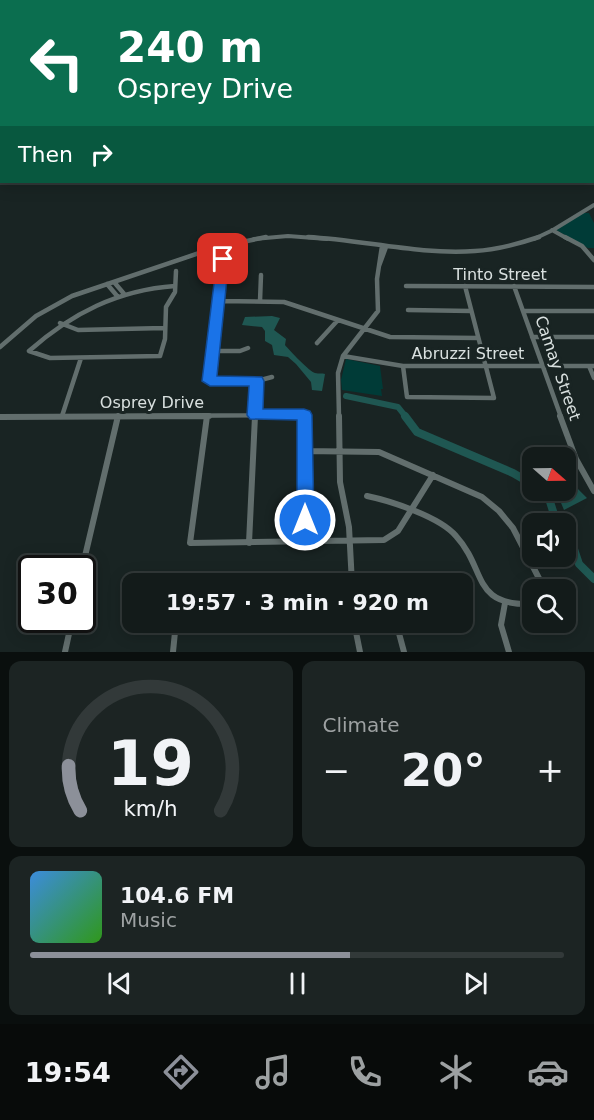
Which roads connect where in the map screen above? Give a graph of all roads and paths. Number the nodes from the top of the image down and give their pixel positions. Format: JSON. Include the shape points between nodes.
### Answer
{"nodes":[{"id":1,"x":71,"y":0,"type":"edge"},
{"id":2,"x":94,"y":0,"type":"edge"},
{"id":3,"x":594,"y":205,"type":"edge"},
{"id":4,"x":552,"y":230,"type":"junction"},
{"id":5,"x":384,"y":247,"type":"junction"},
{"id":6,"x":228,"y":252,"type":"dead end"},
{"id":7,"x":594,"y":260,"type":"edge"},
{"id":8,"x":176,"y":271,"type":"dead end"},
{"id":9,"x":261,"y":275,"type":"dead end"},
{"id":10,"x":114,"y":282,"type":"junction"},
{"id":11,"x":107,"y":284,"type":"junction"},
{"id":12,"x":175,"y":286,"type":"junction"},
{"id":13,"x":406,"y":286,"type":"dead end"},
{"id":14,"x":465,"y":286,"type":"junction"},
{"id":15,"x":514,"y":286,"type":"junction"},
{"id":16,"x":594,"y":287,"type":"edge"},
{"id":17,"x":124,"y":295,"type":"junction"},
{"id":18,"x":118,"y":297,"type":"junction"},
{"id":19,"x":219,"y":301,"type":"junction"},
{"id":20,"x":260,"y":301,"type":"junction"},
{"id":21,"x":408,"y":310,"type":"dead end"},
{"id":22,"x":471,"y":311,"type":"junction"},
{"id":23,"x":523,"y":311,"type":"junction"},
{"id":24,"x":594,"y":311,"type":"edge"},
{"id":25,"x":338,"y":320,"type":"junction"},
{"id":26,"x":60,"y":323,"type":"junction"},
{"id":27,"x":164,"y":328,"type":"junction"},
{"id":28,"x":365,"y":329,"type":"junction"},
{"id":29,"x":532,"y":337,"type":"junction"},
{"id":30,"x":594,"y":337,"type":"edge"},
{"id":31,"x":478,"y":338,"type":"junction"},
{"id":32,"x":317,"y":343,"type":"dead end"},
{"id":33,"x":0,"y":346,"type":"edge"},
{"id":34,"x":248,"y":348,"type":"dead end"},
{"id":35,"x":213,"y":351,"type":"junction"},
{"id":36,"x":343,"y":356,"type":"junction"},
{"id":37,"x":81,"y":358,"type":"junction"},
{"id":38,"x":403,"y":366,"type":"junction"},
{"id":39,"x":486,"y":366,"type":"junction"},
{"id":40,"x":542,"y":366,"type":"junction"},
{"id":41,"x":592,"y":366,"type":"edge"},
{"id":42,"x":272,"y":377,"type":"dead end"},
{"id":43,"x":594,"y":378,"type":"edge"},
{"id":44,"x":257,"y":381,"type":"junction"},
{"id":45,"x":207,"y":415,"type":"junction"},
{"id":46,"x":255,"y":415,"type":"junction"},
{"id":47,"x":62,"y":416,"type":"junction"},
{"id":48,"x":118,"y":416,"type":"junction"},
{"id":49,"x":0,"y":418,"type":"edge"},
{"id":50,"x":305,"y":451,"type":"junction"},
{"id":51,"x":340,"y":451,"type":"junction"},
{"id":52,"x":433,"y":475,"type":"junction"},
{"id":53,"x":594,"y":477,"type":"edge"},
{"id":54,"x":586,"y":479,"type":"junction"},
{"id":55,"x":594,"y":491,"type":"edge"},
{"id":56,"x":367,"y":496,"type":"dead end"},
{"id":57,"x":410,"y":511,"type":"junction"},
{"id":58,"x":350,"y":542,"type":"junction"},
{"id":59,"x":249,"y":543,"type":"junction"},
{"id":60,"x":306,"y":543,"type":"junction"},
{"id":61,"x":85,"y":555,"type":"edge"},
{"id":62,"x":351,"y":573,"type":"edge"},
{"id":63,"x":539,"y":579,"type":"edge"},
{"id":64,"x":505,"y":603,"type":"junction"},
{"id":65,"x":522,"y":606,"type":"edge"},
{"id":66,"x":69,"y":633,"type":"edge"},
{"id":67,"x":175,"y":633,"type":"edge"},
{"id":68,"x":356,"y":633,"type":"edge"},
{"id":69,"x":399,"y":633,"type":"edge"},
{"id":70,"x":65,"y":652,"type":"edge"},
{"id":71,"x":173,"y":652,"type":"edge"},
{"id":72,"x":360,"y":652,"type":"edge"},
{"id":73,"x":404,"y":652,"type":"edge"},
{"id":74,"x":510,"y":652,"type":"edge"}],
"edges":[{"from":1,"to":2,"type":"street"},
{"from":3,"to":4,"type":"street"},
{"from":4,"to":5,"type":"street","via":[[485,251],[441,253]]},
{"from":4,"to":7,"type":"street","via":[[582,246]]},
{"from":5,"to":10,"type":"street","via":[[311,237],[254,238]]},
{"from":5,"to":28,"type":"street","via":[[378,268],[379,305]]},
{"from":6,"to":19,"type":"street","via":[[223,259]]},
{"from":8,"to":12,"type":"street"},
{"from":9,"to":20,"type":"street"},
{"from":10,"to":11,"type":"street"},
{"from":10,"to":17,"type":"street"},
{"from":11,"to":18,"type":"street"},
{"from":11,"to":33,"type":"street","via":[[45,310]]},
{"from":12,"to":17,"type":"street","via":[[150,287]]},
{"from":12,"to":27,"type":"street","via":[[166,307]]},
{"from":13,"to":14,"type":"street","name":"Tinto Street"},
{"from":14,"to":15,"type":"street","name":"Tinto Street"},
{"from":14,"to":22,"type":"street"},
{"from":15,"to":16,"type":"street","name":"Tinto Street"},
{"from":15,"to":23,"type":"street","name":"Camay Street"},
{"from":17,"to":18,"type":"street"},
{"from":18,"to":26,"type":"street"},
{"from":19,"to":20,"type":"street"},
{"from":19,"to":35,"type":"street"},
{"from":20,"to":25,"type":"street","via":[[288,303]]},
{"from":21,"to":22,"type":"street"},
{"from":22,"to":31,"type":"street"},
{"from":23,"to":24,"type":"street"},
{"from":23,"to":29,"type":"street","name":"Camay Street"},
{"from":25,"to":28,"type":"street"},
{"from":25,"to":32,"type":"street"},
{"from":26,"to":27,"type":"street","via":[[78,330]]},
{"from":26,"to":37,"type":"street","via":[[29,351],[50,358]]},
{"from":27,"to":37,"type":"street","via":[[160,356]]},
{"from":28,"to":31,"type":"street","via":[[390,337]]},
{"from":28,"to":36,"type":"street"},
{"from":29,"to":30,"type":"street"},
{"from":29,"to":40,"type":"street","name":"Camay Street"},
{"from":31,"to":39,"type":"street"},
{"from":34,"to":35,"type":"street"},
{"from":35,"to":44,"type":"street","via":[[210,381]]},
{"from":36,"to":38,"type":"street","name":"Abruzzi Street"},
{"from":36,"to":51,"type":"street","via":[[338,373]]},
{"from":37,"to":47,"type":"street"},
{"from":38,"to":39,"type":"street","name":"Abruzzi Street"},
{"from":38,"to":39,"type":"street","via":[[407,398],[494,398]]},
{"from":39,"to":40,"type":"street","name":"Abruzzi Street"},
{"from":40,"to":41,"type":"street","name":"Abruzzi Street"},
{"from":40,"to":54,"type":"street","name":"Camay Street"},
{"from":41,"to":43,"type":"street"},
{"from":42,"to":44,"type":"street"},
{"from":44,"to":46,"type":"street"},
{"from":45,"to":46,"type":"street","name":"Osprey Drive"},
{"from":45,"to":48,"type":"street","name":"Osprey Drive"},
{"from":45,"to":59,"type":"street","via":[[190,543]]},
{"from":46,"to":50,"type":"street","name":"Osprey Drive","via":[[304,415]]},
{"from":46,"to":59,"type":"street"},
{"from":47,"to":48,"type":"street","name":"Osprey Drive"},
{"from":47,"to":49,"type":"street","name":"Osprey Drive"},
{"from":48,"to":61,"type":"street"},
{"from":50,"to":51,"type":"street"},
{"from":50,"to":60,"type":"street"},
{"from":51,"to":52,"type":"street","via":[[379,452]]},
{"from":51,"to":58,"type":"street","via":[[340,483]]},
{"from":52,"to":57,"type":"street"},
{"from":52,"to":63,"type":"street","via":[[482,497],[499,511],[513,528]]},
{"from":53,"to":54,"type":"street"},
{"from":54,"to":55,"type":"street","name":"Camay Street"},
{"from":56,"to":57,"type":"street"},
{"from":57,"to":58,"type":"street","via":[[391,537]]},
{"from":57,"to":64,"type":"street","via":[[455,534],[483,587]]},
{"from":58,"to":60,"type":"street"},
{"from":58,"to":62,"type":"street"},
{"from":59,"to":60,"type":"street"},
{"from":64,"to":65,"type":"street"},
{"from":64,"to":74,"type":"street","via":[[501,625]]},
{"from":66,"to":70,"type":"street"},
{"from":67,"to":71,"type":"street"},
{"from":68,"to":72,"type":"street"},
{"from":69,"to":73,"type":"street"}]}
